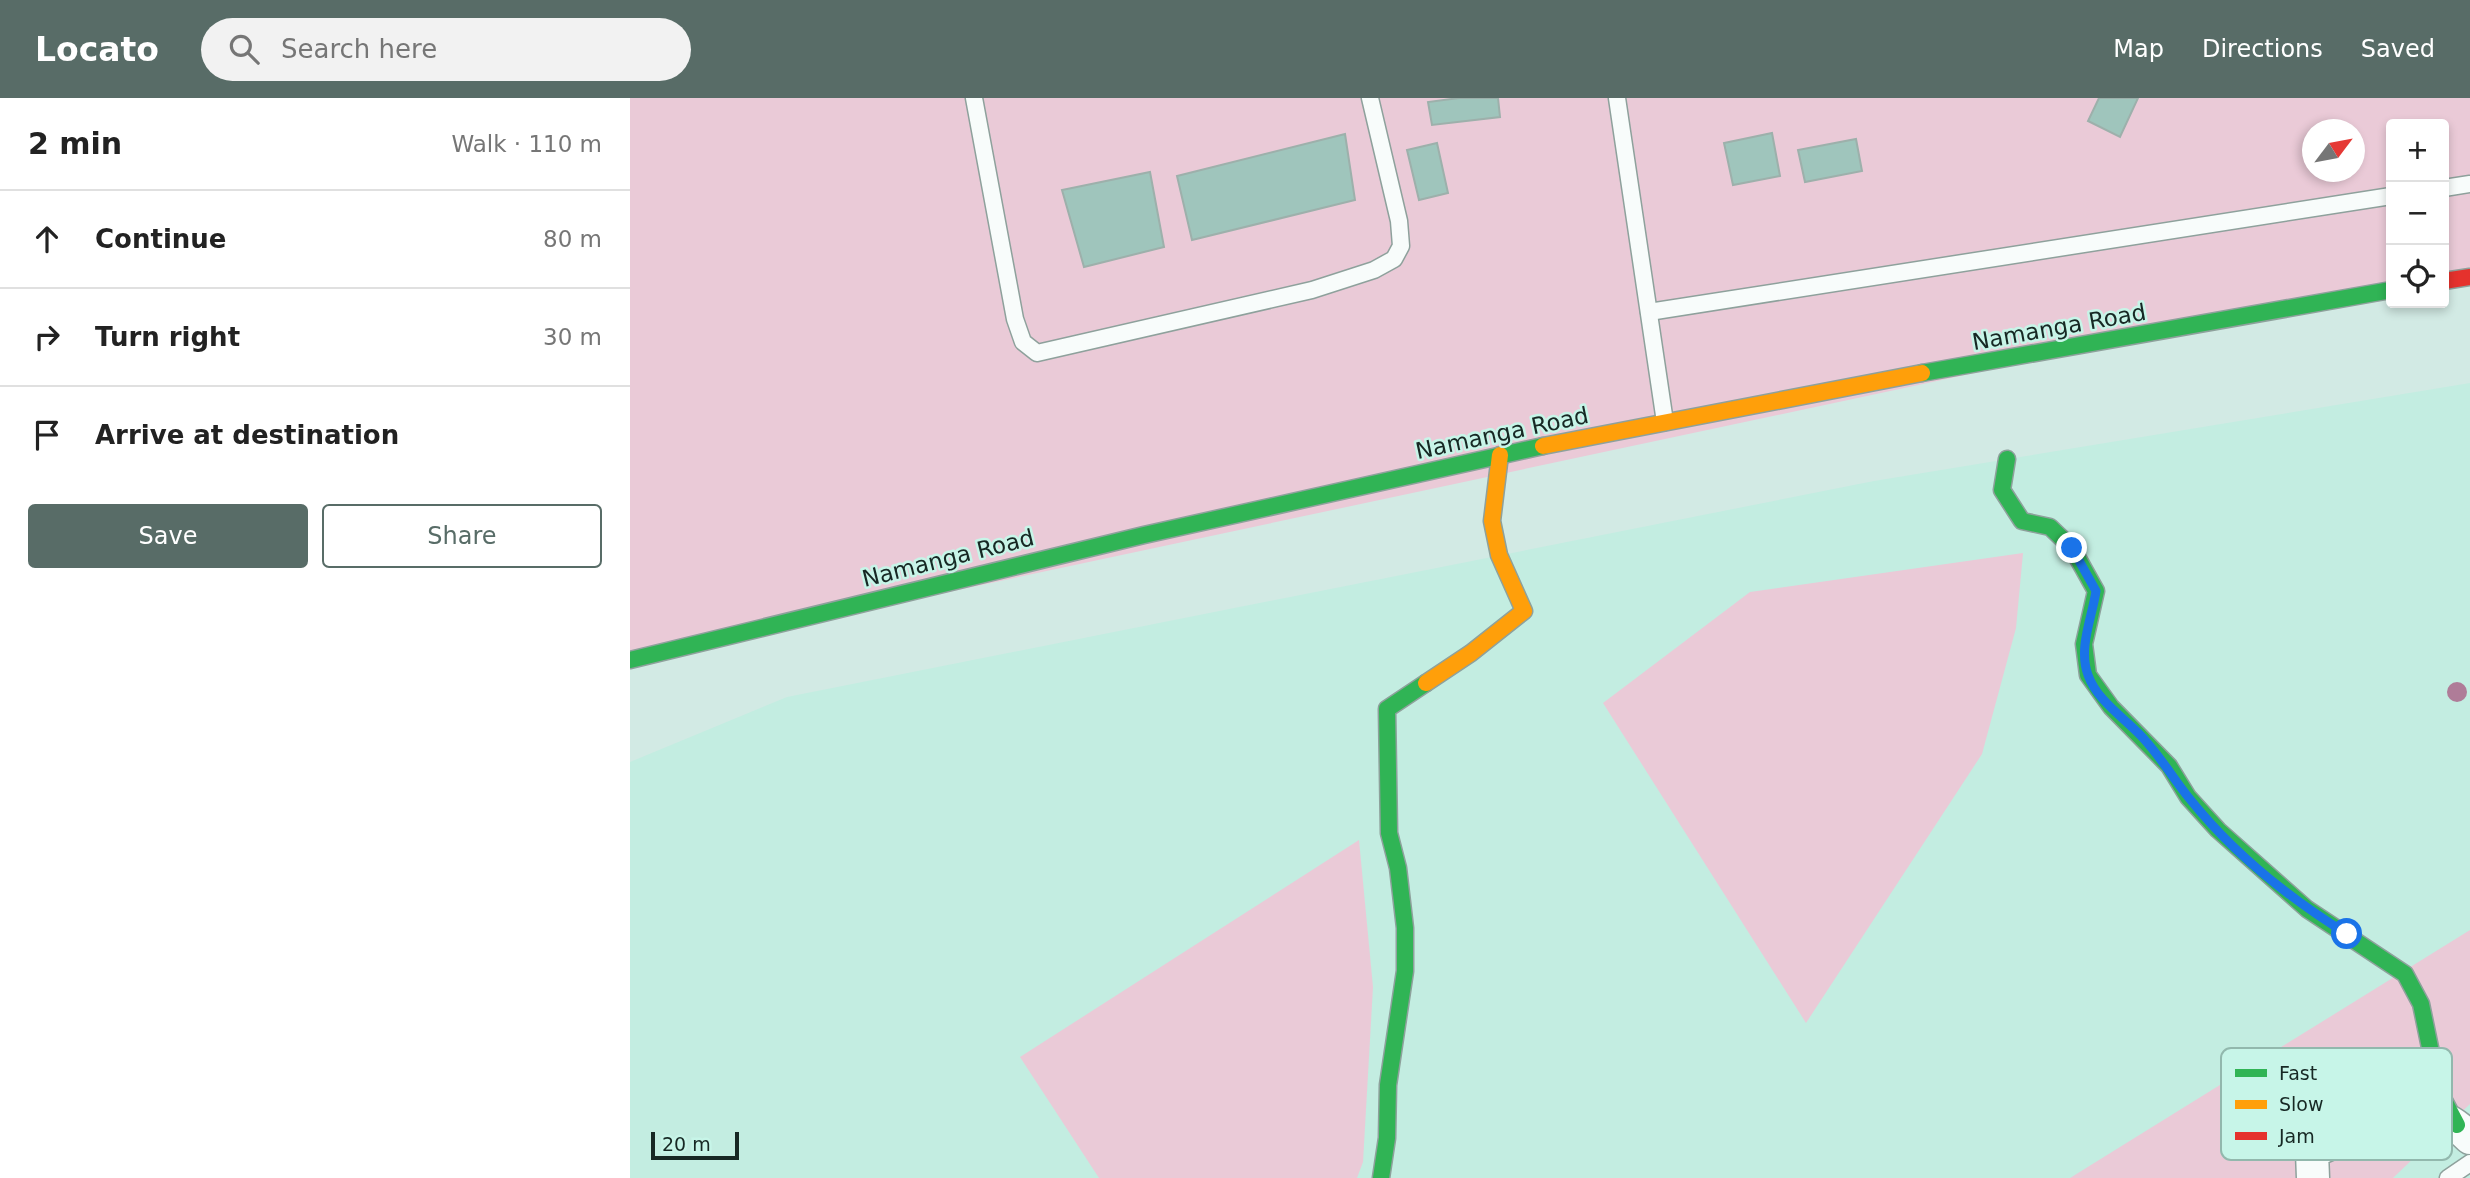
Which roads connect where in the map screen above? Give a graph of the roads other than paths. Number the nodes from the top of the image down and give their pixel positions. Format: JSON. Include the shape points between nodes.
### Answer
{"nodes":[{"id":1,"x":974,"y":98,"type":"edge"},
{"id":2,"x":1370,"y":98,"type":"edge"},
{"id":3,"x":1618,"y":98,"type":"edge"},
{"id":4,"x":2470,"y":184,"type":"edge"},
{"id":5,"x":2449,"y":187,"type":"edge"},
{"id":6,"x":2386,"y":197,"type":"edge"},
{"id":7,"x":2470,"y":277,"type":"edge"},
{"id":8,"x":2449,"y":280,"type":"edge"},
{"id":9,"x":2386,"y":291,"type":"edge"},
{"id":10,"x":1648,"y":312,"type":"junction"},
{"id":11,"x":1665,"y":422,"type":"junction"},
{"id":12,"x":1500,"y":455,"type":"junction"},
{"id":13,"x":2007,"y":459,"type":"dead end"},
{"id":14,"x":630,"y":660,"type":"edge"},
{"id":15,"x":2430,"y":1048,"type":"edge"},
{"id":16,"x":2452,"y":1112,"type":"edge"},
{"id":17,"x":2464,"y":1132,"type":"edge"},
{"id":18,"x":2312,"y":1160,"type":"edge"},
{"id":19,"x":2470,"y":1163,"type":"edge"},
{"id":20,"x":1381,"y":1178,"type":"edge"},
{"id":21,"x":2312,"y":1178,"type":"edge"},
{"id":22,"x":2448,"y":1178,"type":"edge"}],
"edges":[{"from":1,"to":2,"type":"lane","via":[[1015,318],[1023,342],[1037,353],[1312,290],[1394,259],[1401,246],[1399,221]]},
{"from":3,"to":10,"type":"lane"},
{"from":4,"to":5,"type":"lane"},
{"from":6,"to":10,"type":"lane"},
{"from":7,"to":8,"type":"main road"},
{"from":9,"to":11,"type":"main road","name":"Namanga Road"},
{"from":10,"to":11,"type":"lane"},
{"from":11,"to":12,"type":"main road","name":"Namanga Road"},
{"from":12,"to":14,"type":"main road","name":"Namanga Road","via":[[992,569]]},
{"from":12,"to":20,"type":"main road","via":[[1492,521],[1499,555],[1524,611],[1387,709],[1389,833],[1398,867],[1405,971],[1388,1085]]},
{"from":13,"to":15,"type":"main road","via":[[2003,490],[2022,521],[2050,527],[2072,548],[2096,591],[2084,644],[2088,676],[2111,708],[2169,766],[2188,797],[2218,830],[2307,909],[2405,974],[2421,1004]]},
{"from":16,"to":17,"type":"main road"},
{"from":18,"to":21,"type":"street"},
{"from":19,"to":22,"type":"lane"}]}
